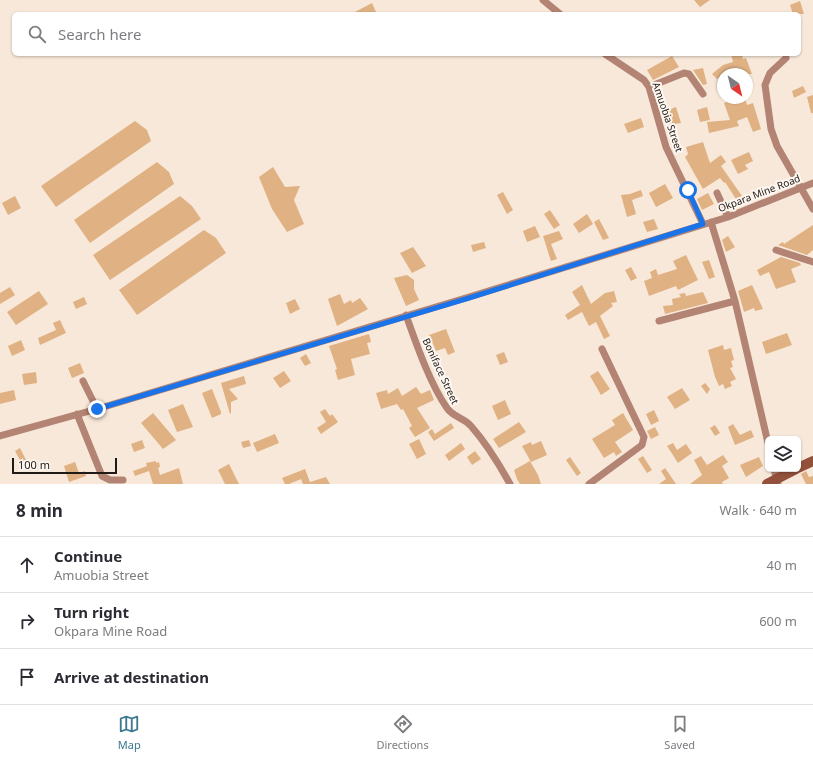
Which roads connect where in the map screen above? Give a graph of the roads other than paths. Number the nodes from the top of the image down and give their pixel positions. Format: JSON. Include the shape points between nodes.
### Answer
{"nodes":[{"id":1,"x":543,"y":0,"type":"edge"},
{"id":2,"x":558,"y":12,"type":"edge"},
{"id":3,"x":608,"y":56,"type":"edge"},
{"id":4,"x":786,"y":58,"type":"dead end"},
{"id":5,"x":649,"y":87,"type":"junction"},
{"id":6,"x":703,"y":94,"type":"dead end"},
{"id":7,"x":813,"y":183,"type":"edge"},
{"id":8,"x":800,"y":188,"type":"junction"},
{"id":9,"x":717,"y":194,"type":"dead end"},
{"id":10,"x":813,"y":209,"type":"edge"},
{"id":11,"x":728,"y":216,"type":"junction"},
{"id":12,"x":707,"y":223,"type":"junction"},
{"id":13,"x":776,"y":250,"type":"dead end"},
{"id":14,"x":813,"y":262,"type":"edge"},
{"id":15,"x":735,"y":301,"type":"junction"},
{"id":16,"x":406,"y":315,"type":"junction"},
{"id":17,"x":659,"y":321,"type":"dead end"},
{"id":18,"x":602,"y":349,"type":"dead end"},
{"id":19,"x":83,"y":381,"type":"dead end"},
{"id":20,"x":97,"y":409,"type":"junction"},
{"id":21,"x":77,"y":414,"type":"junction"},
{"id":22,"x":0,"y":436,"type":"edge"},
{"id":23,"x":766,"y":436,"type":"edge"},
{"id":24,"x":813,"y":461,"type":"edge"},
{"id":25,"x":801,"y":467,"type":"edge"},
{"id":26,"x":789,"y":472,"type":"edge"},
{"id":27,"x":776,"y":477,"type":"edge"},
{"id":28,"x":123,"y":480,"type":"dead end"},
{"id":29,"x":510,"y":484,"type":"edge"},
{"id":30,"x":589,"y":484,"type":"edge"},
{"id":31,"x":767,"y":484,"type":"edge"}],
"edges":[{"from":1,"to":2,"type":"street"},
{"from":3,"to":5,"type":"street","name":"Amuobia Street","via":[[644,80]]},
{"from":4,"to":8,"type":"street","via":[[770,73],[765,85],[770,128]]},
{"from":5,"to":6,"type":"street","via":[[684,73],[692,78]]},
{"from":5,"to":12,"type":"street","name":"Amuobia Street","via":[[666,147]]},
{"from":7,"to":8,"type":"street","name":"Okpara Mine Road"},
{"from":8,"to":10,"type":"street"},
{"from":8,"to":11,"type":"street","name":"Okpara Mine Road"},
{"from":9,"to":11,"type":"street"},
{"from":11,"to":12,"type":"street","name":"Okpara Mine Road"},
{"from":12,"to":15,"type":"street","name":"Amuobia Street"},
{"from":12,"to":16,"type":"street","name":"Okpara Mine Road"},
{"from":13,"to":14,"type":"street"},
{"from":15,"to":17,"type":"street"},
{"from":15,"to":23,"type":"street","name":"Amuobia Street"},
{"from":16,"to":20,"type":"street","name":"Okpara Mine Road"},
{"from":16,"to":29,"type":"street","name":"Boniface Street","via":[[446,406],[453,415],[470,425],[488,447]]},
{"from":18,"to":30,"type":"street","via":[[644,436],[644,441]]},
{"from":19,"to":20,"type":"street"},
{"from":20,"to":21,"type":"street","name":"Okpara Mine Road"},
{"from":21,"to":22,"type":"street","name":"Okpara Mine Road"},
{"from":21,"to":28,"type":"street","via":[[102,476],[110,480]]},
{"from":24,"to":25,"type":"main road"},
{"from":26,"to":27,"type":"main road"},
{"from":27,"to":31,"type":"main road"}]}
